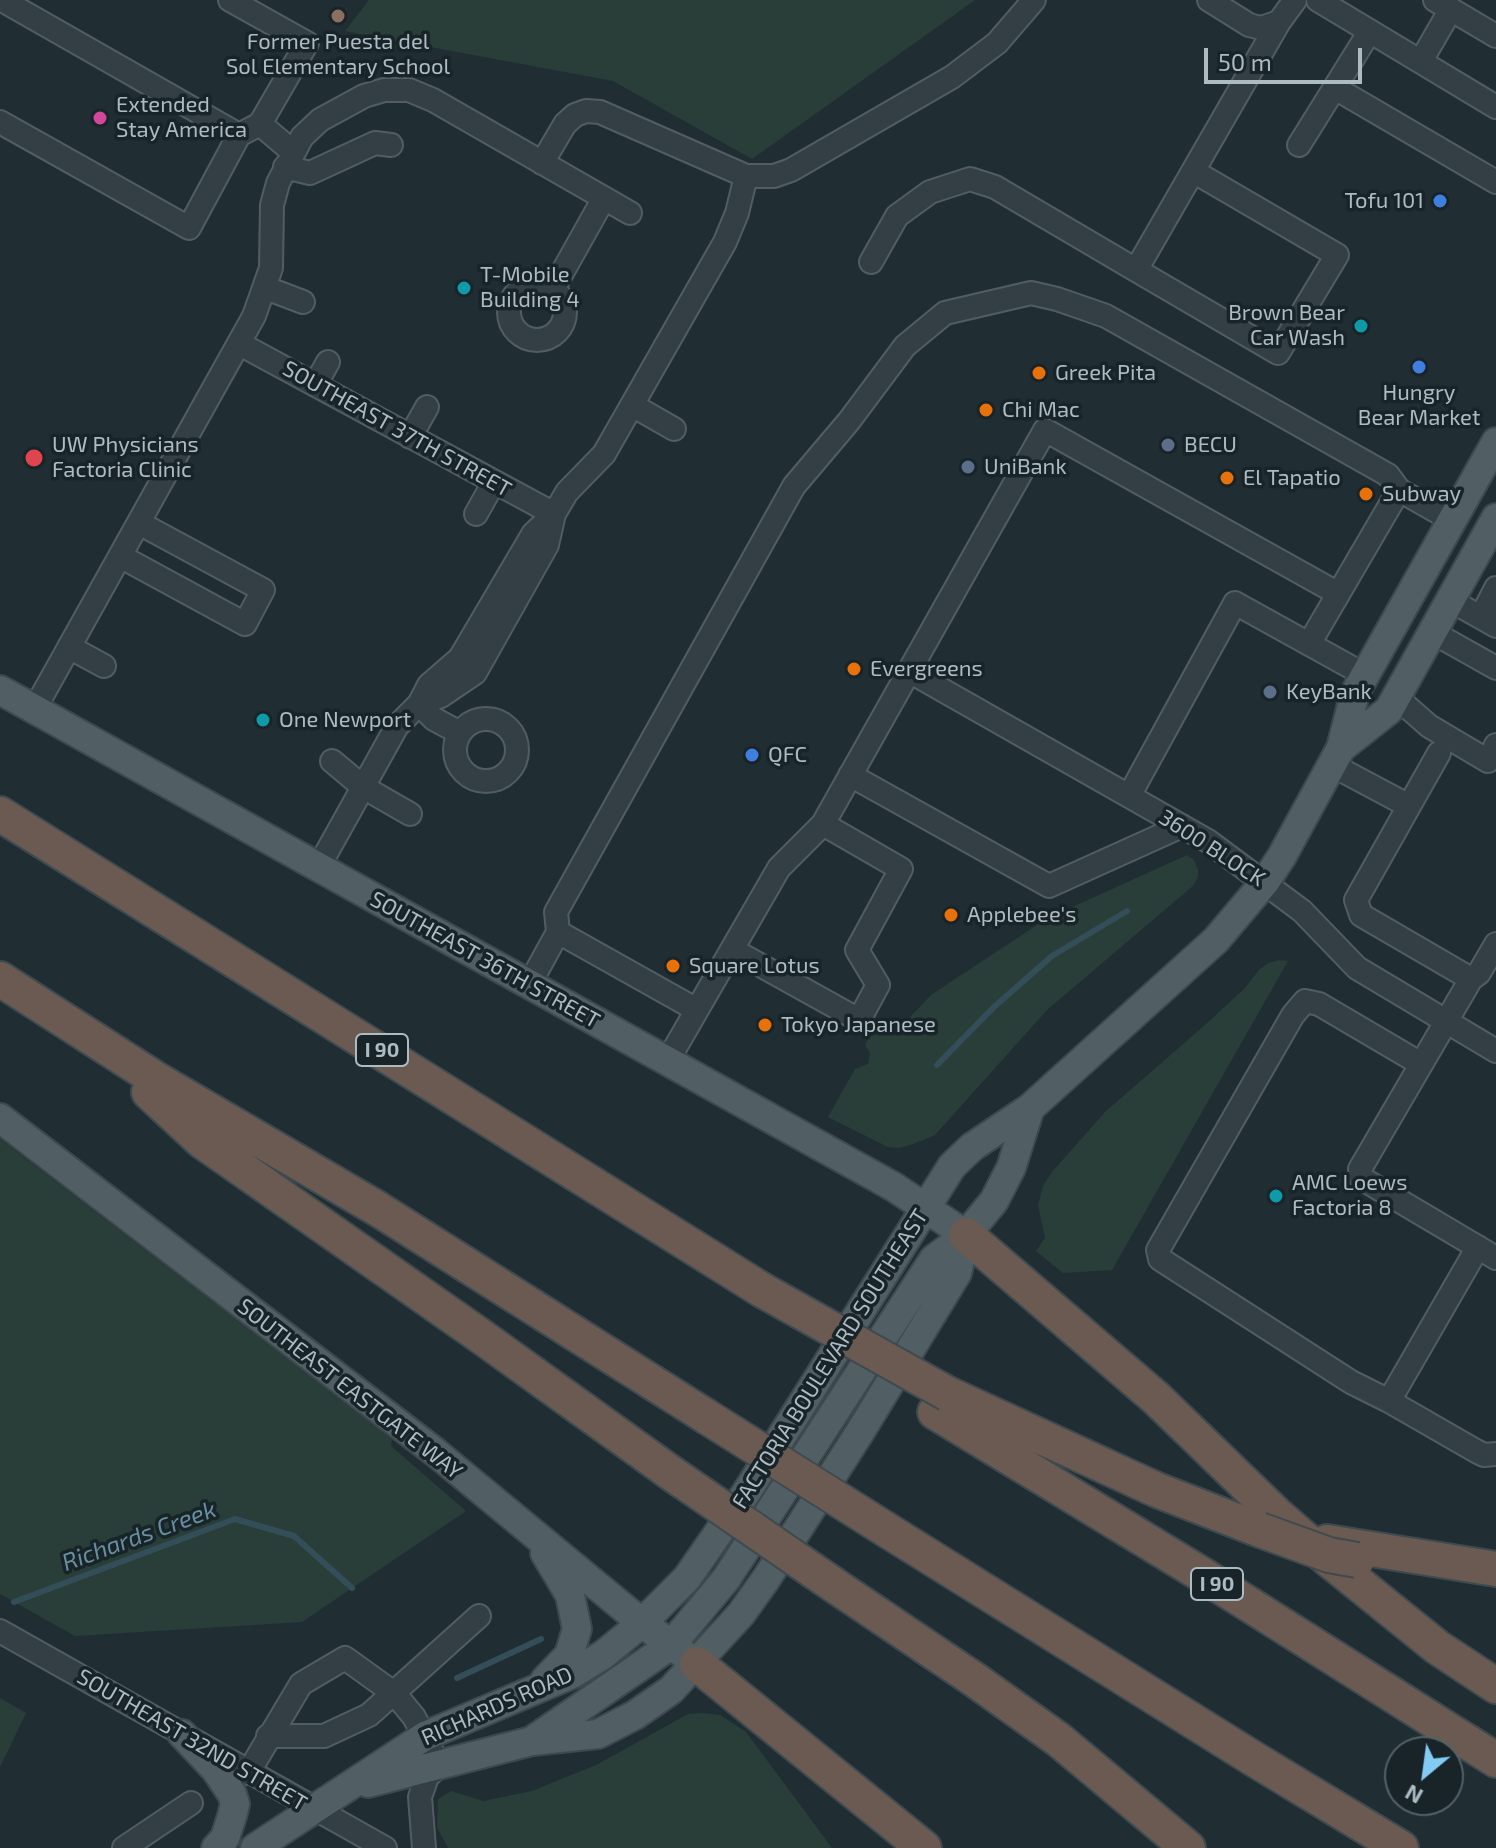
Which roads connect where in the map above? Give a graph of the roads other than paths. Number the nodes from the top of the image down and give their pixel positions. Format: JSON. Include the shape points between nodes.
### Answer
{"nodes":[{"id":1,"x":2,"y":0,"type":"edge"},
{"id":2,"x":230,"y":0,"type":"edge"},
{"id":3,"x":1034,"y":0,"type":"edge"},
{"id":4,"x":1209,"y":0,"type":"edge"},
{"id":5,"x":1295,"y":0,"type":"edge"},
{"id":6,"x":1330,"y":3,"type":"edge"},
{"id":7,"x":1443,"y":4,"type":"edge"},
{"id":8,"x":1279,"y":22,"type":"junction"},
{"id":9,"x":1370,"y":31,"type":"junction"},
{"id":10,"x":1496,"y":36,"type":"edge"},
{"id":11,"x":1421,"y":61,"type":"junction"},
{"id":12,"x":1335,"y":88,"type":"junction"},
{"id":13,"x":1496,"y":107,"type":"edge"},
{"id":14,"x":0,"y":122,"type":"edge"},
{"id":15,"x":260,"y":124,"type":"junction"},
{"id":16,"x":239,"y":135,"type":"junction"},
{"id":17,"x":391,"y":145,"type":"dead end"},
{"id":18,"x":1299,"y":145,"type":"dead end"},
{"id":19,"x":289,"y":160,"type":"junction"},
{"id":20,"x":542,"y":163,"type":"junction"},
{"id":21,"x":1193,"y":171,"type":"junction"},
{"id":22,"x":746,"y":176,"type":"junction"},
{"id":23,"x":1496,"y":182,"type":"edge"},
{"id":24,"x":600,"y":206,"type":"junction"},
{"id":25,"x":630,"y":213,"type":"dead end"},
{"id":26,"x":871,"y":262,"type":"dead end"},
{"id":27,"x":1136,"y":270,"type":"junction"},
{"id":28,"x":266,"y":288,"type":"junction"},
{"id":29,"x":553,"y":289,"type":"dead end"},
{"id":30,"x":303,"y":302,"type":"dead end"},
{"id":31,"x":240,"y":344,"type":"junction"},
{"id":32,"x":328,"y":362,"type":"dead end"},
{"id":33,"x":315,"y":385,"type":"junction"},
{"id":34,"x":632,"y":405,"type":"junction"},
{"id":35,"x":427,"y":407,"type":"dead end"},
{"id":36,"x":674,"y":429,"type":"dead end"},
{"id":37,"x":410,"y":437,"type":"junction"},
{"id":38,"x":1496,"y":442,"type":"edge"},
{"id":39,"x":494,"y":482,"type":"junction"},
{"id":40,"x":1399,"y":490,"type":"junction"},
{"id":41,"x":476,"y":514,"type":"dead end"},
{"id":42,"x":554,"y":514,"type":"junction"},
{"id":43,"x":1452,"y":520,"type":"junction"},
{"id":44,"x":139,"y":523,"type":"junction"},
{"id":45,"x":1493,"y":529,"type":"edge"},
{"id":46,"x":120,"y":556,"type":"junction"},
{"id":47,"x":1496,"y":588,"type":"edge"},
{"id":48,"x":1337,"y":593,"type":"junction"},
{"id":49,"x":1450,"y":600,"type":"junction"},
{"id":50,"x":1488,"y":621,"type":"edge"},
{"id":51,"x":1432,"y":632,"type":"junction"},
{"id":52,"x":1309,"y":644,"type":"junction"},
{"id":53,"x":69,"y":647,"type":"junction"},
{"id":54,"x":104,"y":666,"type":"dead end"},
{"id":55,"x":1496,"y":668,"type":"edge"},
{"id":56,"x":909,"y":671,"type":"junction"},
{"id":57,"x":1365,"y":675,"type":"junction"},
{"id":58,"x":0,"y":690,"type":"edge"},
{"id":59,"x":1396,"y":697,"type":"junction"},
{"id":60,"x":419,"y":704,"type":"junction"},
{"id":61,"x":34,"y":710,"type":"junction"},
{"id":62,"x":460,"y":733,"type":"dead end"},
{"id":63,"x":1496,"y":745,"type":"edge"},
{"id":64,"x":1439,"y":753,"type":"dead end"},
{"id":65,"x":1337,"y":756,"type":"junction"},
{"id":66,"x":332,"y":761,"type":"dead end"},
{"id":67,"x":850,"y":775,"type":"junction"},
{"id":68,"x":363,"y":787,"type":"junction"},
{"id":69,"x":1129,"y":796,"type":"junction"},
{"id":70,"x":1409,"y":806,"type":"junction"},
{"id":71,"x":0,"y":814,"type":"edge"},
{"id":72,"x":410,"y":814,"type":"dead end"},
{"id":73,"x":823,"y":824,"type":"junction"},
{"id":74,"x":1182,"y":826,"type":"junction"},
{"id":75,"x":318,"y":868,"type":"junction"},
{"id":76,"x":1265,"y":882,"type":"junction"},
{"id":77,"x":558,"y":932,"type":"junction"},
{"id":78,"x":1496,"y":944,"type":"edge"},
{"id":79,"x":733,"y":950,"type":"junction"},
{"id":80,"x":0,"y":979,"type":"edge"},
{"id":81,"x":1471,"y":979,"type":"junction"},
{"id":82,"x":529,"y":985,"type":"junction"},
{"id":83,"x":697,"y":1010,"type":"junction"},
{"id":84,"x":1446,"y":1022,"type":"junction"},
{"id":85,"x":87,"y":1035,"type":"junction"},
{"id":86,"x":1496,"y":1051,"type":"edge"},
{"id":87,"x":668,"y":1060,"type":"junction"},
{"id":88,"x":1421,"y":1064,"type":"junction"},
{"id":89,"x":1030,"y":1108,"type":"junction"},
{"id":90,"x":0,"y":1118,"type":"edge"},
{"id":91,"x":926,"y":1208,"type":"junction"},
{"id":92,"x":966,"y":1235,"type":"junction"},
{"id":93,"x":1487,"y":1253,"type":"edge"},
{"id":94,"x":1389,"y":1401,"type":"junction"},
{"id":95,"x":942,"y":1403,"type":"junction"},
{"id":96,"x":1496,"y":1454,"type":"edge"},
{"id":97,"x":526,"y":1526,"type":"junction"},
{"id":98,"x":1359,"y":1554,"type":"junction"},
{"id":99,"x":1496,"y":1569,"type":"edge"},
{"id":100,"x":1496,"y":1590,"type":"edge"},
{"id":101,"x":479,"y":1616,"type":"dead end"},
{"id":102,"x":642,"y":1623,"type":"junction"},
{"id":103,"x":0,"y":1631,"type":"edge"},
{"id":104,"x":684,"y":1654,"type":"junction"},
{"id":105,"x":975,"y":1680,"type":"junction"},
{"id":106,"x":1496,"y":1686,"type":"edge"},
{"id":107,"x":530,"y":1691,"type":"junction"},
{"id":108,"x":395,"y":1694,"type":"junction"},
{"id":109,"x":182,"y":1734,"type":"junction"},
{"id":110,"x":268,"y":1736,"type":"junction"},
{"id":111,"x":425,"y":1736,"type":"junction"},
{"id":112,"x":532,"y":1741,"type":"junction"},
{"id":113,"x":1496,"y":1760,"type":"edge"},
{"id":114,"x":439,"y":1765,"type":"junction"},
{"id":115,"x":248,"y":1773,"type":"junction"},
{"id":116,"x":350,"y":1787,"type":"junction"},
{"id":117,"x":191,"y":1803,"type":"dead end"},
{"id":118,"x":312,"y":1809,"type":"junction"},
{"id":119,"x":124,"y":1848,"type":"edge"},
{"id":120,"x":216,"y":1848,"type":"edge"},
{"id":121,"x":255,"y":1848,"type":"edge"},
{"id":122,"x":385,"y":1848,"type":"edge"},
{"id":123,"x":424,"y":1848,"type":"edge"},
{"id":124,"x":924,"y":1848,"type":"edge"},
{"id":125,"x":1161,"y":1848,"type":"edge"},
{"id":126,"x":1188,"y":1848,"type":"edge"},
{"id":127,"x":1401,"y":1848,"type":"edge"}],
"edges":[{"from":1,"to":16,"type":"street"},
{"from":2,"to":15,"type":"street","via":[[307,43]]},
{"from":3,"to":22,"type":"street","via":[[997,43],[952,77],[791,170]]},
{"from":4,"to":8,"type":"street","via":[[1249,25],[1261,28]]},
{"from":5,"to":8,"type":"street"},
{"from":6,"to":9,"type":"street"},
{"from":7,"to":10,"type":"street"},
{"from":7,"to":11,"type":"street"},
{"from":8,"to":21,"type":"street"},
{"from":9,"to":11,"type":"street"},
{"from":9,"to":12,"type":"street"},
{"from":11,"to":13,"type":"street"},
{"from":12,"to":18,"type":"street"},
{"from":12,"to":23,"type":"street"},
{"from":14,"to":16,"type":"street","via":[[189,228]]},
{"from":15,"to":16,"type":"street"},
{"from":15,"to":19,"type":"street"},
{"from":17,"to":19,"type":"street","via":[[375,143],[310,173]]},
{"from":19,"to":20,"type":"street","via":[[320,120],[364,96],[409,90]]},
{"from":19,"to":28,"type":"street","via":[[272,205],[273,253]]},
{"from":20,"to":22,"type":"street","via":[[565,124],[586,111],[600,112]]},
{"from":20,"to":24,"type":"street"},
{"from":21,"to":27,"type":"street"},
{"from":21,"to":27,"type":"street","via":[[1337,255],[1278,353]]},
{"from":22,"to":34,"type":"street","via":[[725,242]]},
{"from":24,"to":25,"type":"street"},
{"from":24,"to":29,"type":"street"},
{"from":26,"to":27,"type":"street","via":[[897,216],[930,192],[970,179],[998,188]]},
{"from":28,"to":30,"type":"street"},
{"from":28,"to":31,"type":"street"},
{"from":31,"to":33,"type":"street","name":"SOUTHEAST 37TH STREET"},
{"from":31,"to":44,"type":"street"},
{"from":32,"to":33,"type":"street"},
{"from":33,"to":37,"type":"street","name":"SOUTHEAST 37TH STREET"},
{"from":34,"to":36,"type":"street"},
{"from":34,"to":42,"type":"street","via":[[604,454],[567,492]]},
{"from":35,"to":37,"type":"street"},
{"from":37,"to":39,"type":"street","name":"SOUTHEAST 37TH STREET"},
{"from":38,"to":43,"type":"main road","name":"FACTORIA BOULEVARD SOUTHEAST","via":[[1468,479]]},
{"from":39,"to":41,"type":"street"},
{"from":39,"to":42,"type":"street","name":"SOUTHEAST 37TH STREET"},
{"from":40,"to":43,"type":"street"},
{"from":40,"to":48,"type":"street"},
{"from":40,"to":77,"type":"street","via":[[1388,475],[1106,316],[1031,293],[945,313],[905,346],[794,486],[556,912]]},
{"from":42,"to":60,"type":"street","via":[[547,545],[475,673]]},
{"from":43,"to":57,"type":"main road","name":"FACTORIA BOULEVARD SOUTHEAST"},
{"from":44,"to":46,"type":"street"},
{"from":44,"to":46,"type":"street","via":[[263,590],[245,624]]},
{"from":45,"to":49,"type":"main road","name":"FACTORIA BOULEVARD SOUTHEAST"},
{"from":46,"to":53,"type":"street"},
{"from":47,"to":50,"type":"street"},
{"from":48,"to":52,"type":"street"},
{"from":48,"to":56,"type":"street","via":[[1045,430]]},
{"from":49,"to":50,"type":"street"},
{"from":49,"to":51,"type":"main road","name":"FACTORIA BOULEVARD SOUTHEAST"},
{"from":51,"to":55,"type":"street"},
{"from":51,"to":59,"type":"main road","name":"FACTORIA BOULEVARD SOUTHEAST"},
{"from":52,"to":57,"type":"street"},
{"from":52,"to":69,"type":"street","via":[[1235,603]]},
{"from":53,"to":54,"type":"street"},
{"from":53,"to":61,"type":"street"},
{"from":56,"to":67,"type":"street"},
{"from":56,"to":69,"type":"street","name":"3600 BLOCK"},
{"from":57,"to":65,"type":"main road","name":"FACTORIA BOULEVARD SOUTHEAST"},
{"from":58,"to":61,"type":"main road","name":"SOUTHEAST 36TH STREET"},
{"from":59,"to":63,"type":"street","via":[[1429,726],[1488,761]]},
{"from":59,"to":65,"type":"main road","name":"FACTORIA BOULEVARD SOUTHEAST","via":[[1389,710]]},
{"from":60,"to":62,"type":"street"},
{"from":60,"to":68,"type":"street","via":[[397,726]]},
{"from":61,"to":75,"type":"main road","name":"SOUTHEAST 36TH STREET"},
{"from":64,"to":70,"type":"street"},
{"from":65,"to":70,"type":"street"},
{"from":65,"to":76,"type":"main road","name":"FACTORIA BOULEVARD SOUTHEAST"},
{"from":66,"to":68,"type":"street"},
{"from":67,"to":73,"type":"street"},
{"from":67,"to":74,"type":"street","via":[[1049,886]]},
{"from":68,"to":72,"type":"street"},
{"from":68,"to":75,"type":"street"},
{"from":69,"to":74,"type":"street","name":"3600 BLOCK"},
{"from":70,"to":81,"type":"street","via":[[1356,900],[1358,908],[1361,915]]},
{"from":71,"to":95,"type":"highway","number":"I 90","bridge":true},
{"from":73,"to":79,"type":"street","via":[[779,868]]},
{"from":73,"to":79,"type":"street","via":[[901,869],[857,950],[878,985],[859,1020]]},
{"from":74,"to":76,"type":"street","name":"3600 BLOCK"},
{"from":75,"to":82,"type":"main road","name":"SOUTHEAST 36TH STREET"},
{"from":76,"to":84,"type":"street","name":"3600 BLOCK","via":[[1302,911],[1357,968]]},
{"from":76,"to":89,"type":"main road","name":"FACTORIA BOULEVARD SOUTHEAST","via":[[1216,940]]},
{"from":77,"to":82,"type":"street"},
{"from":77,"to":83,"type":"street"},
{"from":78,"to":81,"type":"street"},
{"from":79,"to":83,"type":"street"},
{"from":80,"to":85,"type":"highway"},
{"from":81,"to":84,"type":"street"},
{"from":82,"to":87,"type":"main road","name":"SOUTHEAST 36TH STREET"},
{"from":83,"to":87,"type":"street"},
{"from":84,"to":86,"type":"street","name":"3600 BLOCK"},
{"from":84,"to":88,"type":"street"},
{"from":85,"to":105,"type":"highway","bridge":true,"via":[[202,1141],[671,1473]]},
{"from":85,"to":127,"type":"highway","bridge":true,"via":[[378,1209]]},
{"from":87,"to":91,"type":"main road","name":"SOUTHEAST 36TH STREET"},
{"from":88,"to":93,"type":"street","via":[[1360,1169],[1361,1178]]},
{"from":88,"to":94,"type":"street","via":[[1319,1004],[1305,1001],[1158,1250],[1160,1259]]},
{"from":89,"to":91,"type":"main road","name":"FACTORIA BOULEVARD SOUTHEAST","via":[[952,1166]]},
{"from":89,"to":92,"type":"main road","via":[[1011,1168],[994,1201]]},
{"from":90,"to":97,"type":"main road","name":"SOUTHEAST EASTGATE WAY"},
{"from":91,"to":92,"type":"main road","name":"SOUTHEAST 36TH STREET"},
{"from":91,"to":102,"type":"main road","name":"FACTORIA BOULEVARD SOUTHEAST","via":[[746,1493],[687,1578]]},
{"from":92,"to":104,"type":"main road","via":[[957,1273],[766,1579],[741,1614]]},
{"from":92,"to":106,"type":"highway","via":[[1156,1398],[1328,1559],[1437,1647]]},
{"from":93,"to":94,"type":"street"},
{"from":94,"to":96,"type":"street","via":[[1484,1455]]},
{"from":95,"to":98,"type":"highway","bridge":true,"via":[[1329,1555]]},
{"from":95,"to":113,"type":"highway","number":"I 90"},
{"from":97,"to":102,"type":"main road","name":"SOUTHEAST EASTGATE WAY"},
{"from":97,"to":107,"type":"main road","via":[[570,1595],[577,1629],[569,1655]]},
{"from":98,"to":99,"type":"highway"},
{"from":98,"to":100,"type":"highway"},
{"from":101,"to":108,"type":"street"},
{"from":102,"to":104,"type":"main road","name":"SOUTHEAST EASTGATE WAY"},
{"from":102,"to":107,"type":"main road","name":"RICHARDS ROAD","via":[[572,1674]]},
{"from":103,"to":109,"type":"street","name":"SOUTHEAST 32ND STREET"},
{"from":104,"to":112,"type":"main road","name":"RICHARDS ROAD"},
{"from":104,"to":112,"type":"main road","name":"RICHARDS ROAD","via":[[671,1690],[635,1715],[598,1734]]},
{"from":104,"to":124,"type":"highway"},
{"from":105,"to":125,"type":"highway"},
{"from":105,"to":126,"type":"highway","via":[[1059,1740]]},
{"from":107,"to":111,"type":"main road","name":"RICHARDS ROAD"},
{"from":108,"to":110,"type":"street","via":[[369,1715],[324,1736]]},
{"from":108,"to":110,"type":"street","via":[[345,1658],[301,1684]]},
{"from":108,"to":111,"type":"street"},
{"from":109,"to":115,"type":"street","name":"SOUTHEAST 32ND STREET"},
{"from":109,"to":120,"type":"main road","via":[[216,1770],[235,1804],[225,1838]]},
{"from":110,"to":115,"type":"street"},
{"from":111,"to":114,"type":"street"},
{"from":111,"to":116,"type":"main road","name":"RICHARDS ROAD"},
{"from":112,"to":114,"type":"main road","name":"RICHARDS ROAD"},
{"from":114,"to":116,"type":"main road","name":"RICHARDS ROAD"},
{"from":114,"to":123,"type":"street","via":[[427,1777],[420,1797]]},
{"from":115,"to":118,"type":"street","name":"SOUTHEAST 32ND STREET"},
{"from":116,"to":118,"type":"main road","name":"RICHARDS ROAD"},
{"from":117,"to":119,"type":"street"},
{"from":118,"to":121,"type":"main road","name":"RICHARDS ROAD"},
{"from":118,"to":122,"type":"street","name":"SOUTHEAST 32ND STREET"}]}
